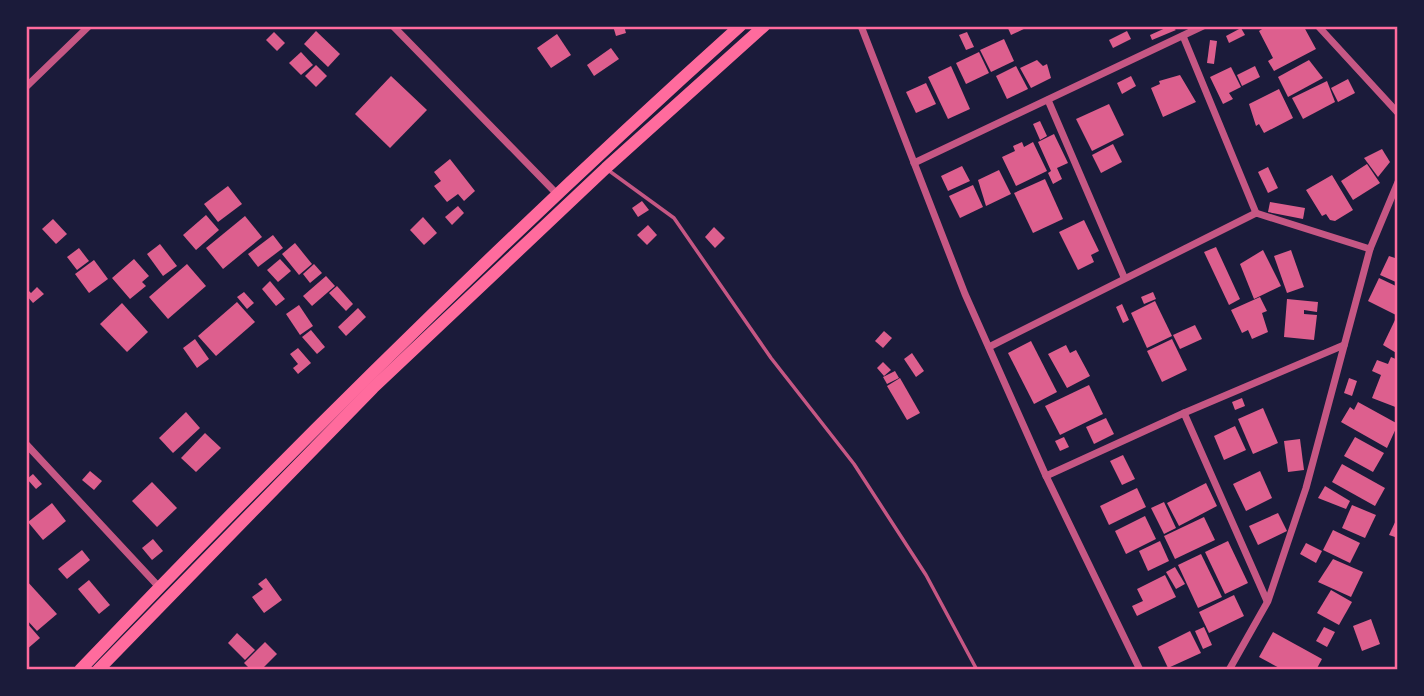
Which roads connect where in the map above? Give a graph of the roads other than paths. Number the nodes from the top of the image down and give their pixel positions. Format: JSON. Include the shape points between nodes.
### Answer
{"nodes":[{"id":1,"x":89,"y":26,"type":"edge"},
{"id":2,"x":393,"y":26,"type":"edge"},
{"id":3,"x":740,"y":26,"type":"edge"},
{"id":4,"x":764,"y":26,"type":"edge"},
{"id":5,"x":860,"y":26,"type":"edge"},
{"id":6,"x":1203,"y":26,"type":"edge"},
{"id":7,"x":1318,"y":26,"type":"edge"},
{"id":8,"x":1183,"y":36,"type":"junction"},
{"id":9,"x":26,"y":87,"type":"edge"},
{"id":10,"x":1048,"y":100,"type":"junction"},
{"id":11,"x":1398,"y":113,"type":"edge"},
{"id":12,"x":914,"y":163,"type":"junction"},
{"id":13,"x":606,"y":168,"type":"junction"},
{"id":14,"x":1398,"y":182,"type":"edge"},
{"id":15,"x":556,"y":194,"type":"junction"},
{"id":16,"x":1256,"y":213,"type":"junction"},
{"id":17,"x":1370,"y":249,"type":"junction"},
{"id":18,"x":1124,"y":277,"type":"junction"},
{"id":19,"x":1343,"y":345,"type":"junction"},
{"id":20,"x":989,"y":348,"type":"junction"},
{"id":21,"x":1184,"y":413,"type":"junction"},
{"id":22,"x":26,"y":444,"type":"edge"},
{"id":23,"x":1046,"y":476,"type":"junction"},
{"id":24,"x":159,"y":587,"type":"junction"},
{"id":25,"x":1268,"y":601,"type":"junction"},
{"id":26,"x":80,"y":670,"type":"edge"},
{"id":27,"x":98,"y":670,"type":"edge"},
{"id":28,"x":977,"y":670,"type":"edge"},
{"id":29,"x":1140,"y":670,"type":"edge"},
{"id":30,"x":1229,"y":670,"type":"edge"}],
"edges":[{"from":1,"to":9,"type":"street"},
{"from":2,"to":15,"type":"street"},
{"from":3,"to":15,"type":"highway"},
{"from":4,"to":13,"type":"highway"},
{"from":5,"to":12,"type":"street"},
{"from":6,"to":8,"type":"street"},
{"from":7,"to":11,"type":"street"},
{"from":8,"to":10,"type":"street"},
{"from":8,"to":16,"type":"street"},
{"from":10,"to":12,"type":"street"},
{"from":10,"to":18,"type":"street"},
{"from":12,"to":20,"type":"street"},
{"from":13,"to":27,"type":"highway","via":[[373,388]]},
{"from":13,"to":28,"type":"lane","via":[[674,218],[771,358],[854,464],[926,575]]},
{"from":14,"to":17,"type":"street"},
{"from":15,"to":24,"type":"highway","via":[[311,430]]},
{"from":16,"to":17,"type":"street"},
{"from":16,"to":18,"type":"street"},
{"from":17,"to":19,"type":"street"},
{"from":18,"to":20,"type":"street"},
{"from":19,"to":21,"type":"street"},
{"from":19,"to":25,"type":"street","via":[[1306,488]]},
{"from":20,"to":23,"type":"street"},
{"from":21,"to":23,"type":"street"},
{"from":21,"to":25,"type":"street"},
{"from":22,"to":24,"type":"street"},
{"from":23,"to":29,"type":"street"},
{"from":24,"to":26,"type":"highway"},
{"from":25,"to":30,"type":"street"}]}
